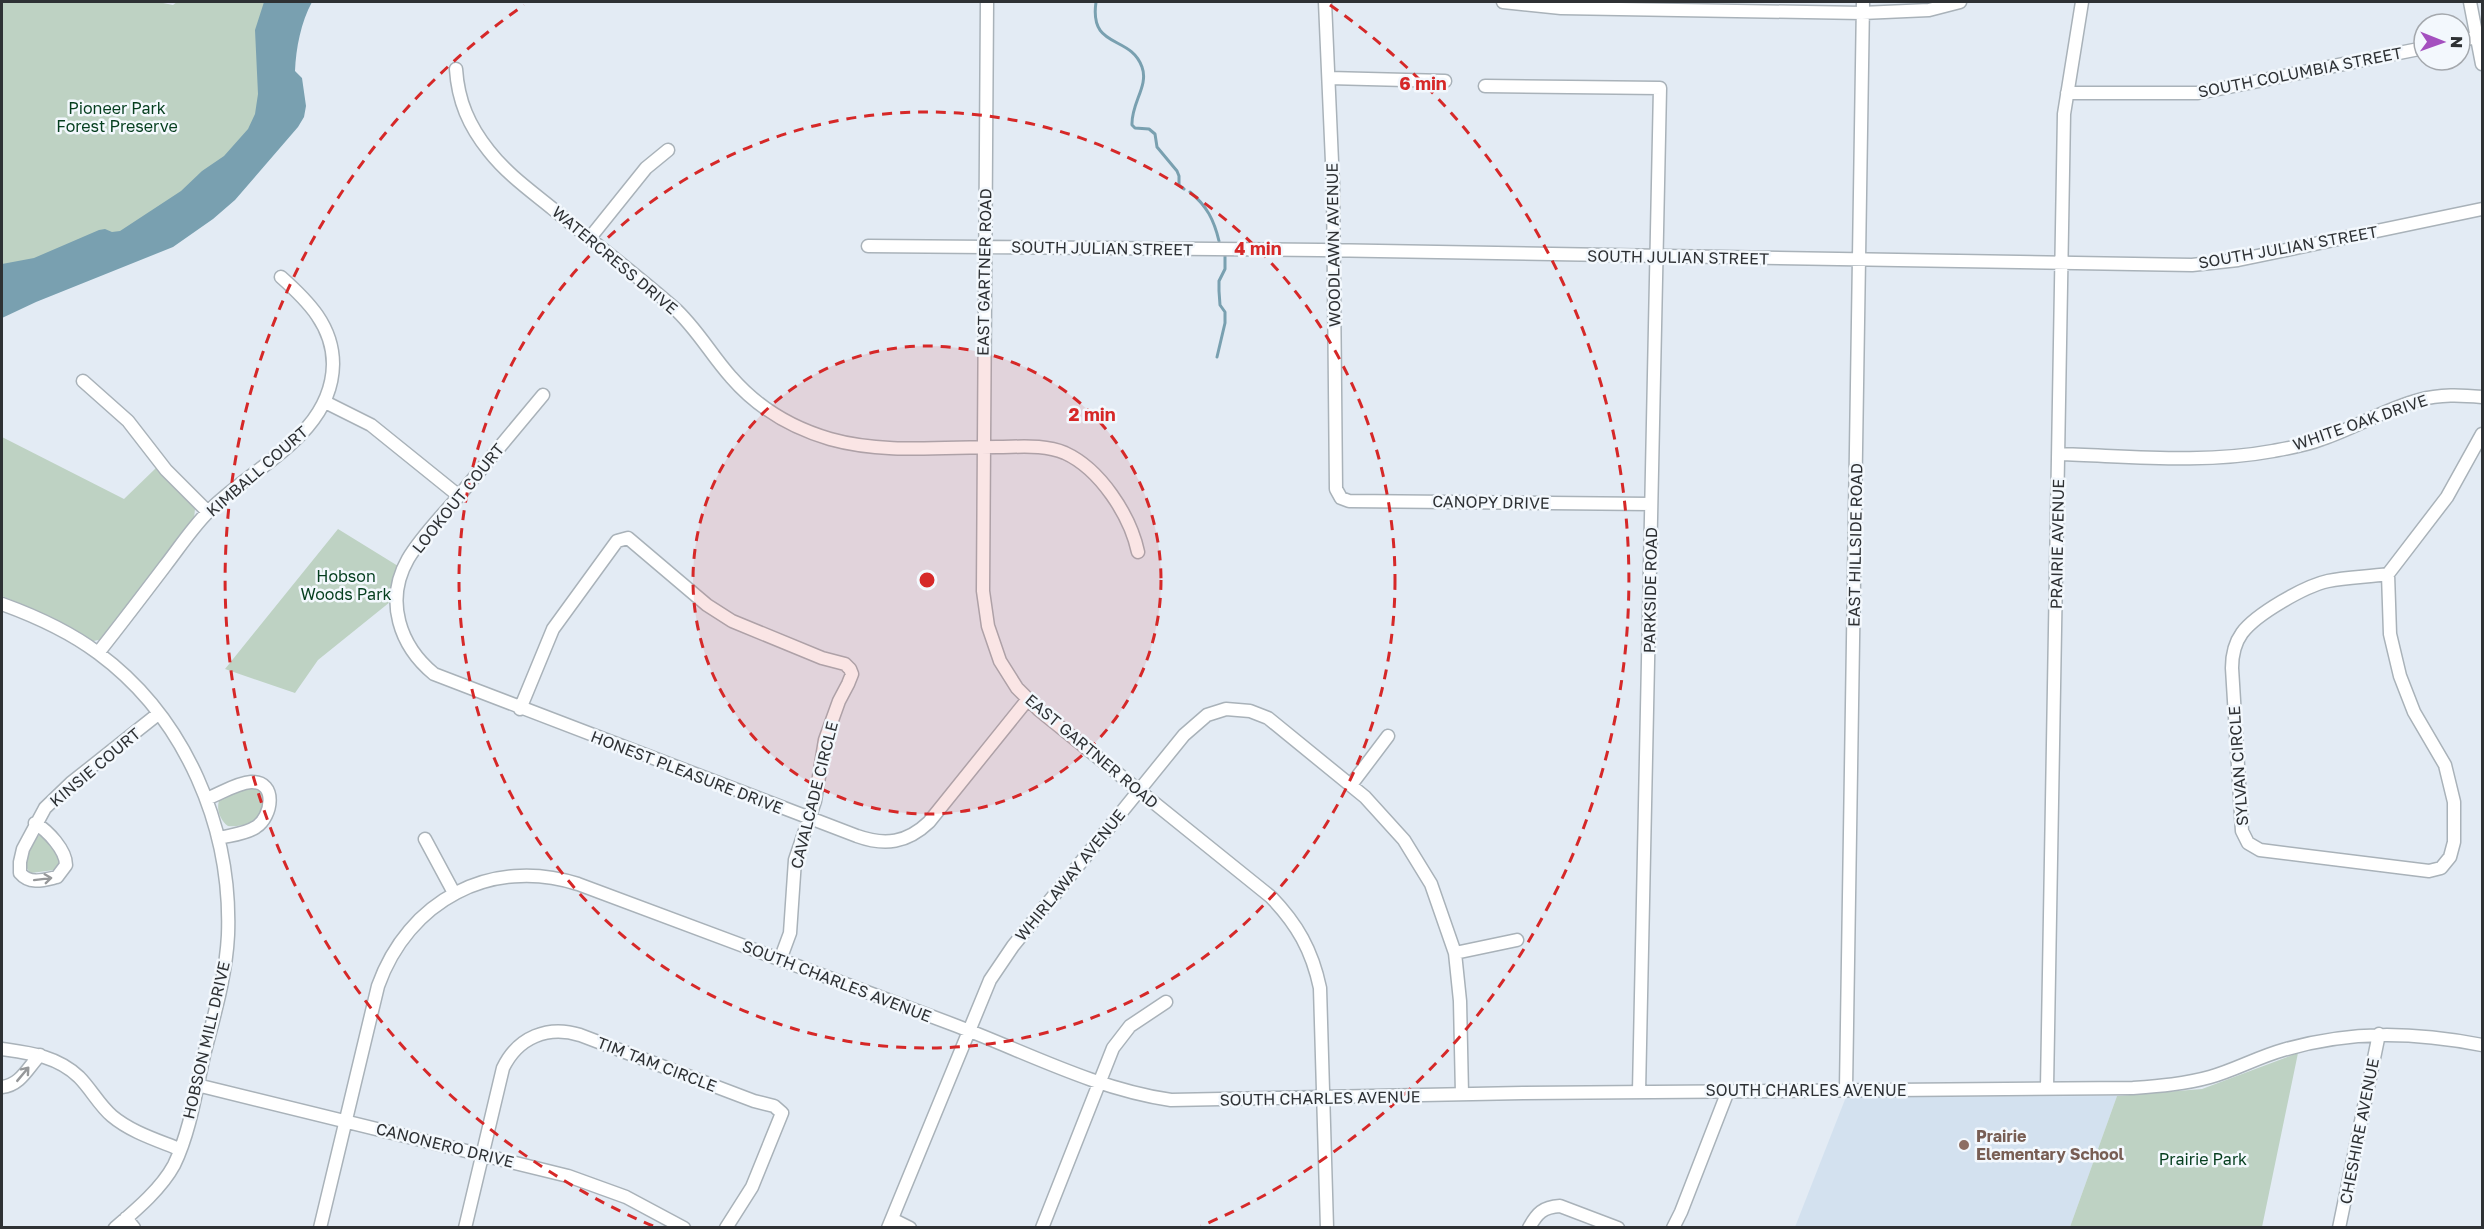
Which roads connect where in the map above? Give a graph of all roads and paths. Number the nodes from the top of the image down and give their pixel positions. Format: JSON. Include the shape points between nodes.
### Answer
{"nodes":[{"id":1,"x":987,"y":2,"type":"edge"},
{"id":2,"x":1324,"y":2,"type":"edge"},
{"id":3,"x":1503,"y":2,"type":"edge"},
{"id":4,"x":1960,"y":2,"type":"edge"},
{"id":5,"x":2082,"y":2,"type":"edge"},
{"id":6,"x":2470,"y":2,"type":"edge"},
{"id":7,"x":1863,"y":7,"type":"edge"},
{"id":8,"x":2480,"y":36,"type":"edge"},
{"id":9,"x":2412,"y":50,"type":"edge"},
{"id":10,"x":2482,"y":64,"type":"edge"},
{"id":11,"x":456,"y":69,"type":"dead end"},
{"id":12,"x":1329,"y":78,"type":"junction"},
{"id":13,"x":1445,"y":81,"type":"dead end"},
{"id":14,"x":1485,"y":86,"type":"dead end"},
{"id":15,"x":2067,"y":93,"type":"junction"},
{"id":16,"x":668,"y":150,"type":"dead end"},
{"id":17,"x":2482,"y":209,"type":"edge"},
{"id":18,"x":589,"y":238,"type":"junction"},
{"id":19,"x":868,"y":246,"type":"dead end"},
{"id":20,"x":985,"y":247,"type":"junction"},
{"id":21,"x":1334,"y":250,"type":"junction"},
{"id":22,"x":1657,"y":257,"type":"junction"},
{"id":23,"x":1860,"y":259,"type":"junction"},
{"id":24,"x":2061,"y":263,"type":"junction"},
{"id":25,"x":281,"y":277,"type":"dead end"},
{"id":26,"x":83,"y":381,"type":"dead end"},
{"id":27,"x":543,"y":395,"type":"dead end"},
{"id":28,"x":2482,"y":397,"type":"edge"},
{"id":29,"x":325,"y":402,"type":"junction"},
{"id":30,"x":2482,"y":434,"type":"edge"},
{"id":31,"x":982,"y":447,"type":"junction"},
{"id":32,"x":2058,"y":454,"type":"junction"},
{"id":33,"x":1336,"y":489,"type":"joint"},
{"id":34,"x":459,"y":496,"type":"junction"},
{"id":35,"x":1651,"y":504,"type":"junction"},
{"id":36,"x":208,"y":512,"type":"junction"},
{"id":37,"x":1138,"y":552,"type":"dead end"},
{"id":38,"x":2388,"y":574,"type":"junction"},
{"id":39,"x":2,"y":604,"type":"edge"},
{"id":40,"x":397,"y":611,"type":"joint"},
{"id":41,"x":98,"y":653,"type":"junction"},
{"id":42,"x":1028,"y":699,"type":"junction"},
{"id":43,"x":520,"y":708,"type":"junction"},
{"id":44,"x":158,"y":714,"type":"junction"},
{"id":45,"x":1388,"y":736,"type":"dead end"},
{"id":46,"x":1351,"y":785,"type":"junction"},
{"id":47,"x":1139,"y":790,"type":"junction"},
{"id":48,"x":206,"y":799,"type":"junction"},
{"id":49,"x":808,"y":818,"type":"junction"},
{"id":50,"x":35,"y":823,"type":"junction"},
{"id":51,"x":219,"y":837,"type":"junction"},
{"id":52,"x":425,"y":839,"type":"dead end"},
{"id":53,"x":454,"y":893,"type":"junction"},
{"id":54,"x":1517,"y":940,"type":"dead end"},
{"id":55,"x":1455,"y":953,"type":"junction"},
{"id":56,"x":780,"y":960,"type":"junction"},
{"id":57,"x":1167,"y":1002,"type":"dead end"},
{"id":58,"x":969,"y":1031,"type":"junction"},
{"id":59,"x":2379,"y":1034,"type":"junction"},
{"id":60,"x":2482,"y":1045,"type":"edge"},
{"id":61,"x":2,"y":1049,"type":"edge"},
{"id":62,"x":40,"y":1054,"type":"junction"},
{"id":63,"x":1099,"y":1083,"type":"junction"},
{"id":64,"x":197,"y":1085,"type":"junction"},
{"id":65,"x":2,"y":1087,"type":"edge"},
{"id":66,"x":2047,"y":1088,"type":"junction"},
{"id":67,"x":1846,"y":1089,"type":"junction"},
{"id":68,"x":1728,"y":1091,"type":"junction"},
{"id":69,"x":1639,"y":1092,"type":"junction"},
{"id":70,"x":1462,"y":1094,"type":"junction"},
{"id":71,"x":1324,"y":1097,"type":"junction"},
{"id":72,"x":345,"y":1121,"type":"junction"},
{"id":73,"x":179,"y":1149,"type":"junction"},
{"id":74,"x":482,"y":1154,"type":"junction"},
{"id":75,"x":130,"y":1223,"type":"edge"},
{"id":76,"x":890,"y":1223,"type":"edge"},
{"id":77,"x":115,"y":1227,"type":"edge"},
{"id":78,"x":320,"y":1227,"type":"edge"},
{"id":79,"x":465,"y":1227,"type":"edge"},
{"id":80,"x":684,"y":1227,"type":"edge"},
{"id":81,"x":726,"y":1227,"type":"edge"},
{"id":82,"x":910,"y":1227,"type":"edge"},
{"id":83,"x":1042,"y":1227,"type":"edge"},
{"id":84,"x":1327,"y":1227,"type":"edge"},
{"id":85,"x":1529,"y":1227,"type":"edge"},
{"id":86,"x":1618,"y":1227,"type":"edge"},
{"id":87,"x":1673,"y":1227,"type":"edge"},
{"id":88,"x":2339,"y":1227,"type":"edge"}],
"edges":[{"from":1,"to":20,"type":"street","name":"EAST GARTNER ROAD"},
{"from":2,"to":12,"type":"street","name":"WOODLAWN AVENUE"},
{"from":3,"to":7,"type":"street","via":[[1561,8]]},
{"from":4,"to":7,"type":"street","via":[[1929,10]]},
{"from":5,"to":15,"type":"street","name":"PRAIRIE AVENUE"},
{"from":6,"to":8,"type":"street"},
{"from":7,"to":23,"type":"street","name":"EAST HILLSIDE ROAD"},
{"from":8,"to":10,"type":"street"},
{"from":9,"to":15,"type":"street","name":"SOUTH COLUMBIA STREET","via":[[2198,93]]},
{"from":11,"to":18,"type":"street","name":"WATERCRESS DRIVE","via":[[466,117],[490,152],[514,177]]},
{"from":12,"to":13,"type":"street"},
{"from":12,"to":21,"type":"street","name":"WOODLAWN AVENUE"},
{"from":14,"to":22,"type":"street","name":"PARKSIDE ROAD","via":[[1660,88]]},
{"from":15,"to":24,"type":"street","name":"PRAIRIE AVENUE"},
{"from":16,"to":18,"type":"street","via":[[646,168]]},
{"from":17,"to":24,"type":"street","name":"SOUTH JULIAN STREET","via":[[2208,265]]},
{"from":18,"to":31,"type":"street","name":"WATERCRESS DRIVE","via":[[674,308],[744,390],[795,426],[831,440],[873,447]]},
{"from":19,"to":20,"type":"street","name":"SOUTH JULIAN STREET"},
{"from":20,"to":21,"type":"street","name":"SOUTH JULIAN STREET"},
{"from":20,"to":31,"type":"street","name":"EAST GARTNER ROAD"},
{"from":21,"to":22,"type":"street","name":"SOUTH JULIAN STREET"},
{"from":21,"to":33,"type":"street","name":"WOODLAWN AVENUE"},
{"from":22,"to":23,"type":"street","name":"SOUTH JULIAN STREET"},
{"from":22,"to":35,"type":"street","name":"PARKSIDE ROAD"},
{"from":23,"to":24,"type":"street","name":"SOUTH JULIAN STREET"},
{"from":23,"to":67,"type":"street","name":"EAST HILLSIDE ROAD"},
{"from":24,"to":32,"type":"street","name":"PRAIRIE AVENUE"},
{"from":25,"to":29,"type":"street","name":"KIMBALL COURT","via":[[311,306],[329,338],[333,372]]},
{"from":26,"to":36,"type":"street","via":[[133,427],[166,471]]},
{"from":27,"to":34,"type":"street","name":"LOOKOUT COURT"},
{"from":28,"to":32,"type":"street","name":"WHITE OAK DRIVE","via":[[2420,399],[2322,439],[2273,451],[2197,458]]},
{"from":29,"to":34,"type":"street","via":[[379,430]]},
{"from":29,"to":36,"type":"street","name":"KIMBALL COURT","via":[[298,436]]},
{"from":30,"to":38,"type":"street","via":[[2447,497]]},
{"from":31,"to":37,"type":"street","name":"WATERCRESS DRIVE","via":[[1041,447],[1072,457],[1096,477],[1123,511],[1134,532]]},
{"from":31,"to":42,"type":"street","name":"EAST GARTNER ROAD","via":[[984,609],[1000,661],[1008,677]]},
{"from":32,"to":66,"type":"street","name":"PRAIRIE AVENUE"},
{"from":33,"to":35,"type":"street","name":"CANOPY DRIVE","via":[[1341,498],[1349,501]]},
{"from":34,"to":40,"type":"street","name":"LOOKOUT COURT","via":[[408,560],[398,586]]},
{"from":35,"to":69,"type":"street","name":"PARKSIDE ROAD"},
{"from":36,"to":41,"type":"street","name":"KIMBALL COURT"},
{"from":38,"to":38,"type":"street","name":"SYLVAN CIRCLE","via":[[2390,634],[2400,676],[2452,787],[2455,822],[2446,864],[2429,871],[2260,850],[2248,843],[2242,831],[2232,668],[2236,642],[2243,631],[2274,607],[2310,586]]},
{"from":39,"to":41,"type":"street","name":"HOBSON MILL DRIVE","via":[[44,621]]},
{"from":40,"to":43,"type":"street","name":"HONEST PLEASURE DRIVE","via":[[408,645],[434,674]]},
{"from":41,"to":44,"type":"street","name":"HOBSON MILL DRIVE","via":[[138,689]]},
{"from":42,"to":47,"type":"street","name":"EAST GARTNER ROAD"},
{"from":42,"to":49,"type":"street","name":"HONEST PLEASURE DRIVE","via":[[929,822],[913,834],[888,843],[873,842]]},
{"from":43,"to":49,"type":"street","name":"HONEST PLEASURE DRIVE"},
{"from":43,"to":49,"type":"street","name":"CAVALCADE CIRCLE","via":[[547,640],[565,609],[617,541],[628,538],[698,598],[732,621],[850,669],[852,674],[825,740],[815,801]]},
{"from":44,"to":48,"type":"street","name":"HOBSON MILL DRIVE","via":[[181,745]]},
{"from":44,"to":50,"type":"street","name":"KINSIE COURT","via":[[71,783]]},
{"from":45,"to":46,"type":"street"},
{"from":46,"to":47,"type":"street","name":"WHIRLAWAY AVENUE","via":[[1268,718],[1250,711],[1226,709],[1207,715],[1194,725]]},
{"from":46,"to":55,"type":"street","name":"WHIRLAWAY AVENUE","via":[[1388,819],[1420,864],[1439,903]]},
{"from":47,"to":58,"type":"street","name":"WHIRLAWAY AVENUE","via":[[1008,952],[990,980]]},
{"from":47,"to":71,"type":"street","name":"EAST GARTNER ROAD","via":[[1271,897],[1298,928],[1320,988]]},
{"from":48,"to":51,"type":"street","name":"HOBSON MILL DRIVE"},
{"from":48,"to":51,"type":"street","via":[[248,783],[260,784],[268,792],[270,806],[259,825]]},
{"from":49,"to":56,"type":"street","name":"CAVALCADE CIRCLE","via":[[795,860],[790,933]]},
{"from":50,"to":50,"type":"street","name":"KINSIE COURT","one_way":true,"via":[[23,849],[20,873],[28,880],[57,877],[66,866],[64,855]]},
{"from":51,"to":64,"type":"street","name":"HOBSON MILL DRIVE","via":[[227,889],[228,937],[220,991]]},
{"from":52,"to":53,"type":"street"},
{"from":53,"to":56,"type":"street","name":"SOUTH CHARLES AVENUE","via":[[506,876],[559,879]]},
{"from":53,"to":72,"type":"street","name":"SOUTH CHARLES AVENUE","via":[[419,919],[389,958],[378,986]]},
{"from":54,"to":55,"type":"street"},
{"from":55,"to":70,"type":"street","name":"WHIRLAWAY AVENUE"},
{"from":56,"to":58,"type":"street","name":"SOUTH CHARLES AVENUE"},
{"from":57,"to":63,"type":"street","via":[[1140,1017],[1123,1033]]},
{"from":58,"to":63,"type":"street","name":"SOUTH CHARLES AVENUE"},
{"from":58,"to":76,"type":"street","name":"WHIRLAWAY AVENUE"},
{"from":59,"to":60,"type":"street","name":"SOUTH CHARLES AVENUE","via":[[2426,1036]]},
{"from":59,"to":66,"type":"street","name":"SOUTH CHARLES AVENUE","via":[[2307,1043],[2185,1083],[2133,1088]]},
{"from":59,"to":88,"type":"street","name":"CHESHIRE AVENUE"},
{"from":61,"to":62,"type":"street"},
{"from":65,"to":62,"type":"street","one_way":true,"via":[[21,1079]]},
{"from":62,"to":73,"type":"street","via":[[79,1077],[110,1114],[125,1125]]},
{"from":63,"to":71,"type":"street","name":"SOUTH CHARLES AVENUE","via":[[1130,1094],[1172,1100]]},
{"from":63,"to":83,"type":"street"},
{"from":64,"to":72,"type":"street","name":"CANONERO DRIVE"},
{"from":64,"to":73,"type":"street","name":"HOBSON MILL DRIVE"},
{"from":66,"to":67,"type":"street","name":"SOUTH CHARLES AVENUE"},
{"from":67,"to":68,"type":"street","name":"SOUTH CHARLES AVENUE"},
{"from":68,"to":69,"type":"street","name":"SOUTH CHARLES AVENUE"},
{"from":68,"to":87,"type":"street"},
{"from":69,"to":70,"type":"street","name":"SOUTH CHARLES AVENUE"},
{"from":70,"to":71,"type":"street","name":"SOUTH CHARLES AVENUE"},
{"from":71,"to":84,"type":"street","name":"EAST GARTNER ROAD"},
{"from":72,"to":74,"type":"street","name":"CANONERO DRIVE"},
{"from":72,"to":78,"type":"street","name":"SOUTH CHARLES AVENUE"},
{"from":73,"to":75,"type":"street","name":"HOBSON MILL DRIVE","via":[[174,1164]]},
{"from":74,"to":79,"type":"street"},
{"from":74,"to":80,"type":"street","name":"CANONERO DRIVE","via":[[589,1183]]},
{"from":74,"to":81,"type":"street","name":"TIM TAM CIRCLE","via":[[498,1084],[516,1048],[532,1037],[552,1031],[572,1033],[774,1106],[782,1113],[752,1187]]},
{"from":75,"to":77,"type":"street","name":"HOBSON MILL DRIVE"},
{"from":76,"to":82,"type":"street"},
{"from":85,"to":86,"type":"street","via":[[1541,1210],[1550,1206]]}]}
